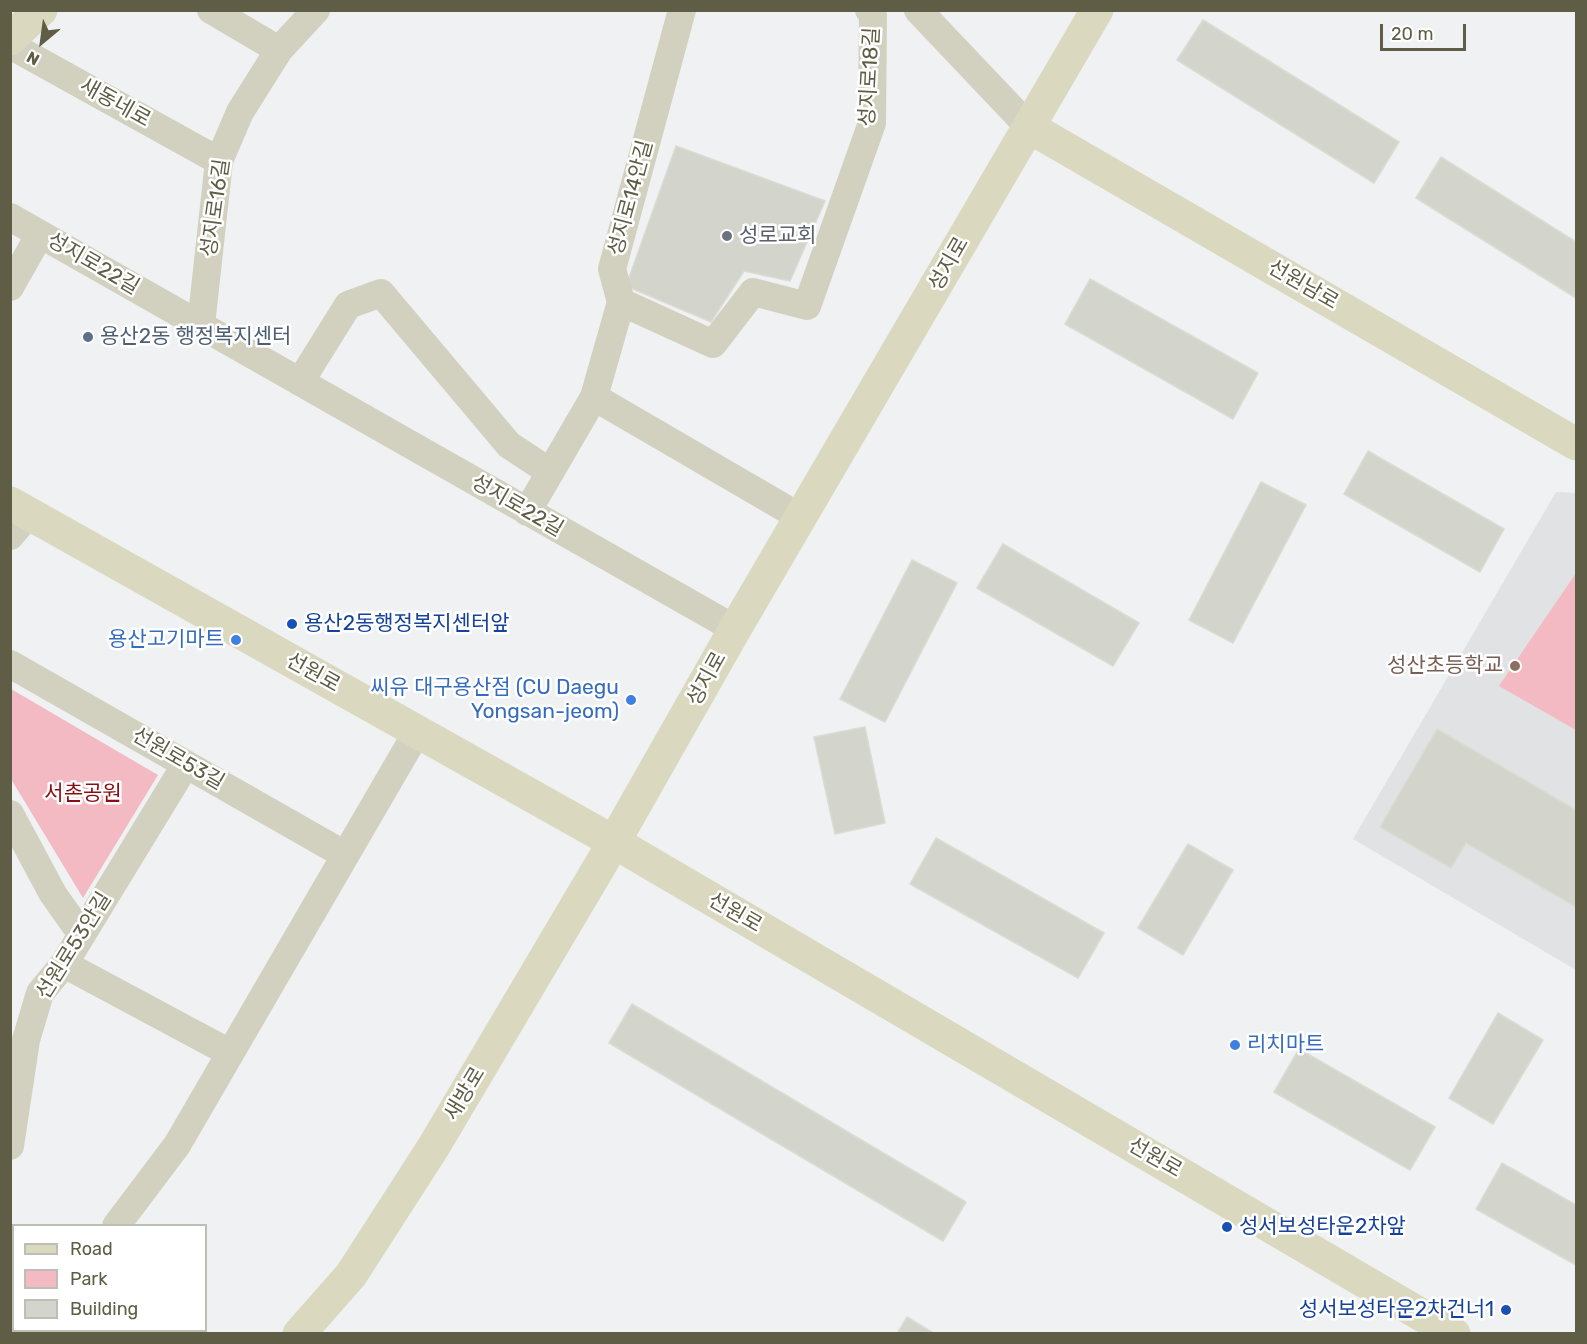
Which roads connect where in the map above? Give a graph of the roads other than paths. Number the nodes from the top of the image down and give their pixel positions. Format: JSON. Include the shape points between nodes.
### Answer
{"nodes":[{"id":1,"x":40,"y":10,"type":"edge"},
{"id":2,"x":211,"y":10,"type":"edge"},
{"id":3,"x":316,"y":10,"type":"edge"},
{"id":4,"x":682,"y":10,"type":"edge"},
{"id":5,"x":869,"y":10,"type":"edge"},
{"id":6,"x":918,"y":10,"type":"edge"},
{"id":7,"x":1097,"y":10,"type":"edge"},
{"id":8,"x":10,"y":39,"type":"edge"},
{"id":9,"x":10,"y":45,"type":"edge"},
{"id":10,"x":279,"y":51,"type":"junction"},
{"id":11,"x":1029,"y":127,"type":"junction"},
{"id":12,"x":219,"y":161,"type":"junction"},
{"id":13,"x":10,"y":217,"type":"edge"},
{"id":14,"x":40,"y":234,"type":"junction"},
{"id":15,"x":10,"y":287,"type":"edge"},
{"id":16,"x":621,"y":302,"type":"junction"},
{"id":17,"x":201,"y":325,"type":"junction"},
{"id":18,"x":300,"y":382,"type":"junction"},
{"id":19,"x":594,"y":396,"type":"junction"},
{"id":20,"x":1576,"y":444,"type":"edge"},
{"id":21,"x":550,"y":472,"type":"junction"},
{"id":22,"x":527,"y":512,"type":"junction"},
{"id":23,"x":801,"y":517,"type":"junction"},
{"id":24,"x":17,"y":518,"type":"edge"},
{"id":25,"x":735,"y":629,"type":"junction"},
{"id":26,"x":10,"y":664,"type":"edge"},
{"id":27,"x":417,"y":732,"type":"junction"},
{"id":28,"x":186,"y":764,"type":"junction"},
{"id":29,"x":10,"y":814,"type":"edge"},
{"id":30,"x":615,"y":842,"type":"junction"},
{"id":31,"x":345,"y":855,"type":"junction"},
{"id":32,"x":82,"y":935,"type":"junction"},
{"id":33,"x":64,"y":964,"type":"junction"},
{"id":34,"x":230,"y":1053,"type":"junction"},
{"id":35,"x":10,"y":1146,"type":"edge"},
{"id":36,"x":118,"y":1224,"type":"edge"},
{"id":37,"x":299,"y":1334,"type":"edge"},
{"id":38,"x":1454,"y":1334,"type":"edge"}],
"edges":[{"from":1,"to":8,"type":"main road"},
{"from":2,"to":10,"type":"street"},
{"from":3,"to":10,"type":"street","name":"성지로16길"},
{"from":4,"to":16,"type":"street","name":"성지로14안길","via":[[612,268]]},
{"from":5,"to":16,"type":"street","name":"성지로18길","via":[[873,15],[872,123],[807,306],[753,292],[713,344]]},
{"from":6,"to":11,"type":"street"},
{"from":7,"to":11,"type":"main road","name":"성지로"},
{"from":9,"to":12,"type":"street","name":"새동네로"},
{"from":10,"to":12,"type":"street","name":"성지로16길","via":[[240,112]]},
{"from":11,"to":20,"type":"main road","name":"선원남로"},
{"from":11,"to":23,"type":"main road","name":"성지로"},
{"from":12,"to":17,"type":"street","name":"성지로16길"},
{"from":13,"to":14,"type":"street","name":"성지로22길"},
{"from":14,"to":15,"type":"street"},
{"from":14,"to":17,"type":"street","name":"성지로22길"},
{"from":16,"to":19,"type":"street"},
{"from":17,"to":18,"type":"street","name":"성지로22길"},
{"from":18,"to":21,"type":"street","via":[[348,305],[381,293],[509,445]]},
{"from":18,"to":22,"type":"street","name":"성지로22길"},
{"from":19,"to":21,"type":"street"},
{"from":19,"to":23,"type":"street"},
{"from":21,"to":22,"type":"street"},
{"from":22,"to":25,"type":"street","name":"성지로22길"},
{"from":23,"to":25,"type":"main road","name":"성지로"},
{"from":24,"to":27,"type":"main road","name":"선원로"},
{"from":25,"to":30,"type":"main road","name":"성지로"},
{"from":26,"to":28,"type":"street","name":"선원로53길"},
{"from":27,"to":30,"type":"main road","name":"선원로"},
{"from":27,"to":31,"type":"street"},
{"from":28,"to":31,"type":"street","name":"선원로53길"},
{"from":28,"to":32,"type":"street","name":"선원로53안길"},
{"from":29,"to":32,"type":"street","via":[[53,894]]},
{"from":30,"to":37,"type":"main road","name":"새방로","via":[[434,1146],[351,1275]]},
{"from":30,"to":38,"type":"main road","name":"선원로"},
{"from":31,"to":34,"type":"street"},
{"from":32,"to":33,"type":"street","name":"선원로53안길"},
{"from":33,"to":34,"type":"street"},
{"from":33,"to":35,"type":"street","name":"선원로53안길","via":[[40,993],[26,1040]]},
{"from":34,"to":36,"type":"street","via":[[177,1145]]}]}
